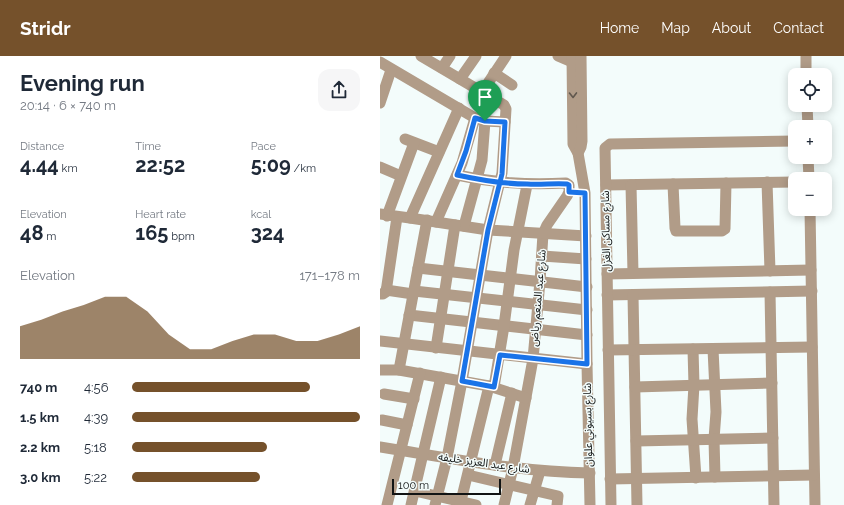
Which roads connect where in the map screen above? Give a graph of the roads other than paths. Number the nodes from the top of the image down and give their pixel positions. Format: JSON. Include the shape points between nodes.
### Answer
{"nodes":[{"id":1,"x":423,"y":56,"type":"edge"},
{"id":2,"x":450,"y":56,"type":"edge"},
{"id":3,"x":476,"y":56,"type":"edge"},
{"id":4,"x":558,"y":56,"type":"edge"},
{"id":5,"x":806,"y":56,"type":"edge"},
{"id":6,"x":508,"y":58,"type":"edge"},
{"id":7,"x":576,"y":60,"type":"edge"},
{"id":8,"x":380,"y":62,"type":"edge"},
{"id":9,"x":442,"y":68,"type":"junction"},
{"id":10,"x":806,"y":68,"type":"edge"},
{"id":11,"x":391,"y":70,"type":"junction"},
{"id":12,"x":494,"y":73,"type":"junction"},
{"id":13,"x":460,"y":79,"type":"junction"},
{"id":14,"x":512,"y":85,"type":"dead end"},
{"id":15,"x":382,"y":88,"type":"edge"},
{"id":16,"x":482,"y":92,"type":"junction"},
{"id":17,"x":380,"y":103,"type":"edge"},
{"id":18,"x":458,"y":108,"type":"junction"},
{"id":19,"x":480,"y":120,"type":"junction"},
{"id":20,"x":505,"y":122,"type":"junction"},
{"id":21,"x":788,"y":141,"type":"edge"},
{"id":22,"x":439,"y":152,"type":"junction"},
{"id":23,"x":380,"y":167,"type":"edge"},
{"id":24,"x":457,"y":175,"type":"junction"},
{"id":25,"x":401,"y":176,"type":"junction"},
{"id":26,"x":478,"y":179,"type":"junction"},
{"id":27,"x":766,"y":182,"type":"junction"},
{"id":28,"x":788,"y":182,"type":"edge"},
{"id":29,"x":500,"y":183,"type":"junction"},
{"id":30,"x":726,"y":183,"type":"junction"},
{"id":31,"x":527,"y":184,"type":"junction"},
{"id":32,"x":673,"y":184,"type":"junction"},
{"id":33,"x":606,"y":185,"type":"junction"},
{"id":34,"x":631,"y":185,"type":"junction"},
{"id":35,"x":569,"y":192,"type":"junction"},
{"id":36,"x":585,"y":193,"type":"junction"},
{"id":37,"x":388,"y":216,"type":"edge"},
{"id":38,"x":810,"y":216,"type":"edge"},
{"id":39,"x":410,"y":218,"type":"junction"},
{"id":40,"x":431,"y":221,"type":"junction"},
{"id":41,"x":460,"y":225,"type":"junction"},
{"id":42,"x":488,"y":230,"type":"junction"},
{"id":43,"x":517,"y":232,"type":"junction"},
{"id":44,"x":543,"y":234,"type":"junction"},
{"id":45,"x":586,"y":236,"type":"junction"},
{"id":46,"x":542,"y":256,"type":"junction"},
{"id":47,"x":586,"y":259,"type":"junction"},
{"id":48,"x":418,"y":268,"type":"junction"},
{"id":49,"x":811,"y":270,"type":"junction"},
{"id":50,"x":448,"y":271,"type":"junction"},
{"id":51,"x":770,"y":271,"type":"junction"},
{"id":52,"x":633,"y":273,"type":"junction"},
{"id":53,"x":607,"y":274,"type":"junction"},
{"id":54,"x":480,"y":275,"type":"junction"},
{"id":55,"x":510,"y":278,"type":"junction"},
{"id":56,"x":540,"y":282,"type":"junction"},
{"id":57,"x":587,"y":287,"type":"junction"},
{"id":58,"x":812,"y":291,"type":"junction"},
{"id":59,"x":383,"y":292,"type":"edge"},
{"id":60,"x":414,"y":292,"type":"junction"},
{"id":61,"x":770,"y":292,"type":"junction"},
{"id":62,"x":444,"y":294,"type":"junction"},
{"id":63,"x":607,"y":295,"type":"junction"},
{"id":64,"x":633,"y":295,"type":"junction"},
{"id":65,"x":476,"y":298,"type":"junction"},
{"id":66,"x":508,"y":302,"type":"junction"},
{"id":67,"x":538,"y":305,"type":"junction"},
{"id":68,"x":587,"y":310,"type":"junction"},
{"id":69,"x":409,"y":315,"type":"junction"},
{"id":70,"x":440,"y":318,"type":"junction"},
{"id":71,"x":472,"y":322,"type":"junction"},
{"id":72,"x":504,"y":326,"type":"junction"},
{"id":73,"x":536,"y":329,"type":"junction"},
{"id":74,"x":587,"y":335,"type":"junction"},
{"id":75,"x":380,"y":341,"type":"edge"},
{"id":76,"x":404,"y":344,"type":"junction"},
{"id":77,"x":812,"y":347,"type":"junction"},
{"id":78,"x":436,"y":348,"type":"junction"},
{"id":79,"x":771,"y":348,"type":"junction"},
{"id":80,"x":693,"y":349,"type":"junction"},
{"id":81,"x":713,"y":349,"type":"junction"},
{"id":82,"x":608,"y":350,"type":"junction"},
{"id":83,"x":634,"y":350,"type":"junction"},
{"id":84,"x":467,"y":351,"type":"junction"},
{"id":85,"x":500,"y":355,"type":"junction"},
{"id":86,"x":532,"y":359,"type":"junction"},
{"id":87,"x":587,"y":364,"type":"junction"},
{"id":88,"x":380,"y":370,"type":"edge"},
{"id":89,"x":399,"y":370,"type":"junction"},
{"id":90,"x":420,"y":373,"type":"junction"},
{"id":91,"x":441,"y":377,"type":"junction"},
{"id":92,"x":462,"y":381,"type":"junction"},
{"id":93,"x":772,"y":383,"type":"junction"},
{"id":94,"x":694,"y":385,"type":"junction"},
{"id":95,"x":714,"y":385,"type":"junction"},
{"id":96,"x":492,"y":386,"type":"junction"},
{"id":97,"x":634,"y":387,"type":"junction"},
{"id":98,"x":512,"y":393,"type":"junction"},
{"id":99,"x":384,"y":394,"type":"dead end"},
{"id":100,"x":526,"y":398,"type":"junction"},
{"id":101,"x":414,"y":399,"type":"junction"},
{"id":102,"x":382,"y":420,"type":"dead end"},
{"id":103,"x":407,"y":425,"type":"junction"},
{"id":104,"x":773,"y":438,"type":"junction"},
{"id":105,"x":714,"y":439,"type":"junction"},
{"id":106,"x":694,"y":440,"type":"junction"},
{"id":107,"x":636,"y":441,"type":"junction"},
{"id":108,"x":380,"y":448,"type":"edge"},
{"id":109,"x":401,"y":451,"type":"junction"},
{"id":110,"x":423,"y":454,"type":"junction"},
{"id":111,"x":447,"y":458,"type":"junction"},
{"id":112,"x":472,"y":462,"type":"junction"},
{"id":113,"x":495,"y":465,"type":"junction"},
{"id":114,"x":513,"y":468,"type":"junction"},
{"id":115,"x":540,"y":471,"type":"junction"},
{"id":116,"x":590,"y":473,"type":"junction"},
{"id":117,"x":468,"y":475,"type":"junction"},
{"id":118,"x":814,"y":475,"type":"junction"},
{"id":119,"x":774,"y":476,"type":"junction"},
{"id":120,"x":715,"y":477,"type":"junction"},
{"id":121,"x":696,"y":478,"type":"junction"},
{"id":122,"x":610,"y":479,"type":"junction"},
{"id":123,"x":636,"y":479,"type":"junction"},
{"id":124,"x":509,"y":485,"type":"junction"},
{"id":125,"x":415,"y":490,"type":"junction"},
{"id":126,"x":534,"y":490,"type":"junction"},
{"id":127,"x":436,"y":500,"type":"edge"},
{"id":128,"x":557,"y":501,"type":"edge"},
{"id":129,"x":461,"y":503,"type":"edge"},
{"id":130,"x":387,"y":505,"type":"edge"},
{"id":131,"x":412,"y":505,"type":"edge"},
{"id":132,"x":476,"y":505,"type":"edge"},
{"id":133,"x":504,"y":505,"type":"edge"},
{"id":134,"x":530,"y":505,"type":"edge"},
{"id":135,"x":590,"y":505,"type":"edge"},
{"id":136,"x":611,"y":505,"type":"edge"},
{"id":137,"x":637,"y":505,"type":"edge"},
{"id":138,"x":774,"y":505,"type":"edge"},
{"id":139,"x":815,"y":505,"type":"edge"}],
"edges":[{"from":1,"to":9,"type":"street"},
{"from":2,"to":9,"type":"street"},
{"from":3,"to":13,"type":"street"},
{"from":4,"to":7,"type":"street"},
{"from":5,"to":10,"type":"street"},
{"from":6,"to":12,"type":"street"},
{"from":7,"to":36,"type":"street","name":"شارع بسيوني علوان","via":[[573,141],[578,153]]},
{"from":8,"to":11,"type":"street"},
{"from":9,"to":13,"type":"street"},
{"from":11,"to":15,"type":"street"},
{"from":11,"to":18,"type":"street"},
{"from":12,"to":14,"type":"street"},
{"from":12,"to":16,"type":"street"},
{"from":13,"to":16,"type":"street"},
{"from":15,"to":17,"type":"street"},
{"from":16,"to":20,"type":"street","via":[[504,106]]},
{"from":18,"to":19,"type":"street"},
{"from":18,"to":22,"type":"street"},
{"from":19,"to":20,"type":"street"},
{"from":19,"to":24,"type":"street"},
{"from":19,"to":26,"type":"street","via":[[484,148]]},
{"from":20,"to":29,"type":"street"},
{"from":21,"to":33,"type":"street","name":"شارع مساكن الغزل","via":[[608,145],[605,150]]},
{"from":22,"to":25,"type":"street","via":[[410,141]]},
{"from":22,"to":39,"type":"street"},
{"from":23,"to":25,"type":"street"},
{"from":24,"to":26,"type":"street"},
{"from":24,"to":40,"type":"street"},
{"from":25,"to":37,"type":"street"},
{"from":26,"to":29,"type":"street"},
{"from":26,"to":41,"type":"street"},
{"from":27,"to":28,"type":"street"},
{"from":27,"to":30,"type":"street"},
{"from":27,"to":51,"type":"street"},
{"from":29,"to":31,"type":"street"},
{"from":29,"to":42,"type":"street"},
{"from":30,"to":32,"type":"street"},
{"from":30,"to":32,"type":"street","via":[[726,229],[679,232],[675,228]]},
{"from":31,"to":35,"type":"street","via":[[567,184]]},
{"from":31,"to":43,"type":"street"},
{"from":32,"to":34,"type":"street"},
{"from":33,"to":34,"type":"street"},
{"from":33,"to":53,"type":"street","name":"شارع مساكن الغزل"},
{"from":34,"to":52,"type":"street"},
{"from":35,"to":36,"type":"street"},
{"from":35,"to":44,"type":"street","name":"شارع عبد المنعم رياض"},
{"from":36,"to":45,"type":"street","name":"شارع بسيوني علوان"},
{"from":37,"to":39,"type":"street"},
{"from":37,"to":59,"type":"street"},
{"from":38,"to":49,"type":"street"},
{"from":39,"to":40,"type":"street"},
{"from":40,"to":41,"type":"street"},
{"from":40,"to":48,"type":"street"},
{"from":41,"to":42,"type":"street"},
{"from":41,"to":50,"type":"street"},
{"from":42,"to":43,"type":"street"},
{"from":42,"to":54,"type":"street"},
{"from":43,"to":44,"type":"street"},
{"from":43,"to":55,"type":"street"},
{"from":44,"to":45,"type":"street"},
{"from":44,"to":46,"type":"street","name":"شارع عبد المنعم رياض"},
{"from":45,"to":47,"type":"street","name":"شارع بسيوني علوان"},
{"from":46,"to":47,"type":"street"},
{"from":46,"to":56,"type":"street","name":"شارع عبد المنعم رياض"},
{"from":47,"to":57,"type":"street","name":"شارع بسيوني علوان"},
{"from":48,"to":50,"type":"street"},
{"from":48,"to":60,"type":"street"},
{"from":49,"to":51,"type":"street"},
{"from":49,"to":58,"type":"street"},
{"from":50,"to":54,"type":"street"},
{"from":50,"to":62,"type":"street"},
{"from":51,"to":52,"type":"street"},
{"from":52,"to":53,"type":"street"},
{"from":53,"to":63,"type":"street","name":"شارع مساكن الغزل"},
{"from":54,"to":55,"type":"street"},
{"from":54,"to":65,"type":"street"},
{"from":55,"to":56,"type":"street"},
{"from":55,"to":66,"type":"street"},
{"from":56,"to":57,"type":"street"},
{"from":56,"to":67,"type":"street","name":"شارع عبد المنعم رياض"},
{"from":57,"to":68,"type":"street","name":"شارع بسيوني علوان"},
{"from":58,"to":61,"type":"street"},
{"from":58,"to":77,"type":"street"},
{"from":59,"to":60,"type":"street"},
{"from":60,"to":62,"type":"street"},
{"from":60,"to":69,"type":"street"},
{"from":61,"to":64,"type":"street"},
{"from":61,"to":79,"type":"street"},
{"from":62,"to":65,"type":"street"},
{"from":62,"to":70,"type":"street"},
{"from":63,"to":64,"type":"street"},
{"from":63,"to":82,"type":"street","name":"شارع مساكن الغزل"},
{"from":64,"to":83,"type":"street"},
{"from":65,"to":66,"type":"street"},
{"from":65,"to":71,"type":"street"},
{"from":66,"to":67,"type":"street"},
{"from":66,"to":72,"type":"street"},
{"from":67,"to":68,"type":"street"},
{"from":67,"to":73,"type":"street","name":"شارع عبد المنعم رياض"},
{"from":68,"to":74,"type":"street","name":"شارع بسيوني علوان"},
{"from":69,"to":70,"type":"street"},
{"from":69,"to":76,"type":"street"},
{"from":70,"to":71,"type":"street"},
{"from":70,"to":78,"type":"street"},
{"from":71,"to":72,"type":"street"},
{"from":71,"to":84,"type":"street"},
{"from":72,"to":73,"type":"street"},
{"from":72,"to":85,"type":"street"},
{"from":73,"to":74,"type":"street"},
{"from":73,"to":86,"type":"street","name":"شارع عبد المنعم رياض"},
{"from":74,"to":87,"type":"street","name":"شارع بسيوني علوان"},
{"from":75,"to":76,"type":"street"},
{"from":76,"to":78,"type":"street"},
{"from":76,"to":89,"type":"street"},
{"from":77,"to":79,"type":"street"},
{"from":77,"to":118,"type":"street"},
{"from":78,"to":84,"type":"street"},
{"from":79,"to":81,"type":"street"},
{"from":79,"to":93,"type":"street"},
{"from":80,"to":81,"type":"street"},
{"from":80,"to":83,"type":"street"},
{"from":80,"to":94,"type":"street"},
{"from":81,"to":95,"type":"street"},
{"from":82,"to":83,"type":"street"},
{"from":82,"to":122,"type":"street","name":"شارع مساكن الغزل"},
{"from":83,"to":97,"type":"street"},
{"from":84,"to":85,"type":"street"},
{"from":84,"to":92,"type":"street"},
{"from":85,"to":86,"type":"street"},
{"from":85,"to":96,"type":"street"},
{"from":86,"to":87,"type":"street"},
{"from":86,"to":100,"type":"street","name":"شارع عبد المنعم رياض"},
{"from":87,"to":116,"type":"street","name":"شارع بسيوني علوان"},
{"from":88,"to":89,"type":"street"},
{"from":89,"to":90,"type":"street"},
{"from":90,"to":91,"type":"street"},
{"from":90,"to":101,"type":"street"},
{"from":91,"to":92,"type":"street"},
{"from":91,"to":110,"type":"street"},
{"from":92,"to":96,"type":"street"},
{"from":92,"to":111,"type":"street"},
{"from":93,"to":95,"type":"street"},
{"from":93,"to":104,"type":"street"},
{"from":94,"to":95,"type":"street"},
{"from":94,"to":97,"type":"street"},
{"from":94,"to":106,"type":"street"},
{"from":95,"to":105,"type":"street"},
{"from":96,"to":98,"type":"street"},
{"from":96,"to":112,"type":"street"},
{"from":97,"to":107,"type":"street"},
{"from":98,"to":100,"type":"street"},
{"from":98,"to":113,"type":"street"},
{"from":99,"to":101,"type":"street"},
{"from":100,"to":114,"type":"street","name":"شارع عبد المنعم رياض"},
{"from":101,"to":103,"type":"street"},
{"from":102,"to":103,"type":"street"},
{"from":103,"to":109,"type":"street"},
{"from":104,"to":105,"type":"street"},
{"from":104,"to":119,"type":"street"},
{"from":105,"to":106,"type":"street"},
{"from":105,"to":120,"type":"street"},
{"from":106,"to":107,"type":"street"},
{"from":106,"to":121,"type":"street"},
{"from":107,"to":123,"type":"street"},
{"from":108,"to":109,"type":"street","name":"شارع عبد العزيز خليفه"},
{"from":109,"to":110,"type":"street","name":"شارع عبد العزيز خليفه"},
{"from":109,"to":130,"type":"street"},
{"from":110,"to":111,"type":"street","name":"شارع عبد العزيز خليفه"},
{"from":110,"to":125,"type":"street"},
{"from":111,"to":112,"type":"street","name":"شارع عبد العزيز خليفه"},
{"from":111,"to":127,"type":"street"},
{"from":112,"to":113,"type":"street","name":"شارع عبد العزيز خليفه"},
{"from":112,"to":117,"type":"street"},
{"from":113,"to":114,"type":"street","name":"شارع عبد العزيز خليفه"},
{"from":114,"to":115,"type":"street","name":"شارع عبد العزيز خليفه"},
{"from":114,"to":124,"type":"street","name":"شارع عبد المنعم رياض"},
{"from":115,"to":116,"type":"street","name":"شارع عبد العزيز خليفه"},
{"from":115,"to":126,"type":"street"},
{"from":116,"to":135,"type":"street","name":"شارع بسيوني علوان"},
{"from":117,"to":124,"type":"street"},
{"from":117,"to":129,"type":"street"},
{"from":118,"to":119,"type":"street"},
{"from":118,"to":139,"type":"street"},
{"from":119,"to":120,"type":"street"},
{"from":119,"to":138,"type":"street"},
{"from":120,"to":121,"type":"street"},
{"from":121,"to":123,"type":"street"},
{"from":122,"to":123,"type":"street"},
{"from":122,"to":136,"type":"street","name":"شارع مساكن الغزل"},
{"from":123,"to":137,"type":"street"},
{"from":124,"to":126,"type":"street"},
{"from":124,"to":133,"type":"street","name":"شارع عبد المنعم رياض"},
{"from":125,"to":127,"type":"street"},
{"from":125,"to":131,"type":"street"},
{"from":126,"to":128,"type":"street"},
{"from":126,"to":134,"type":"street"},
{"from":127,"to":129,"type":"street"},
{"from":129,"to":132,"type":"street"}]}
